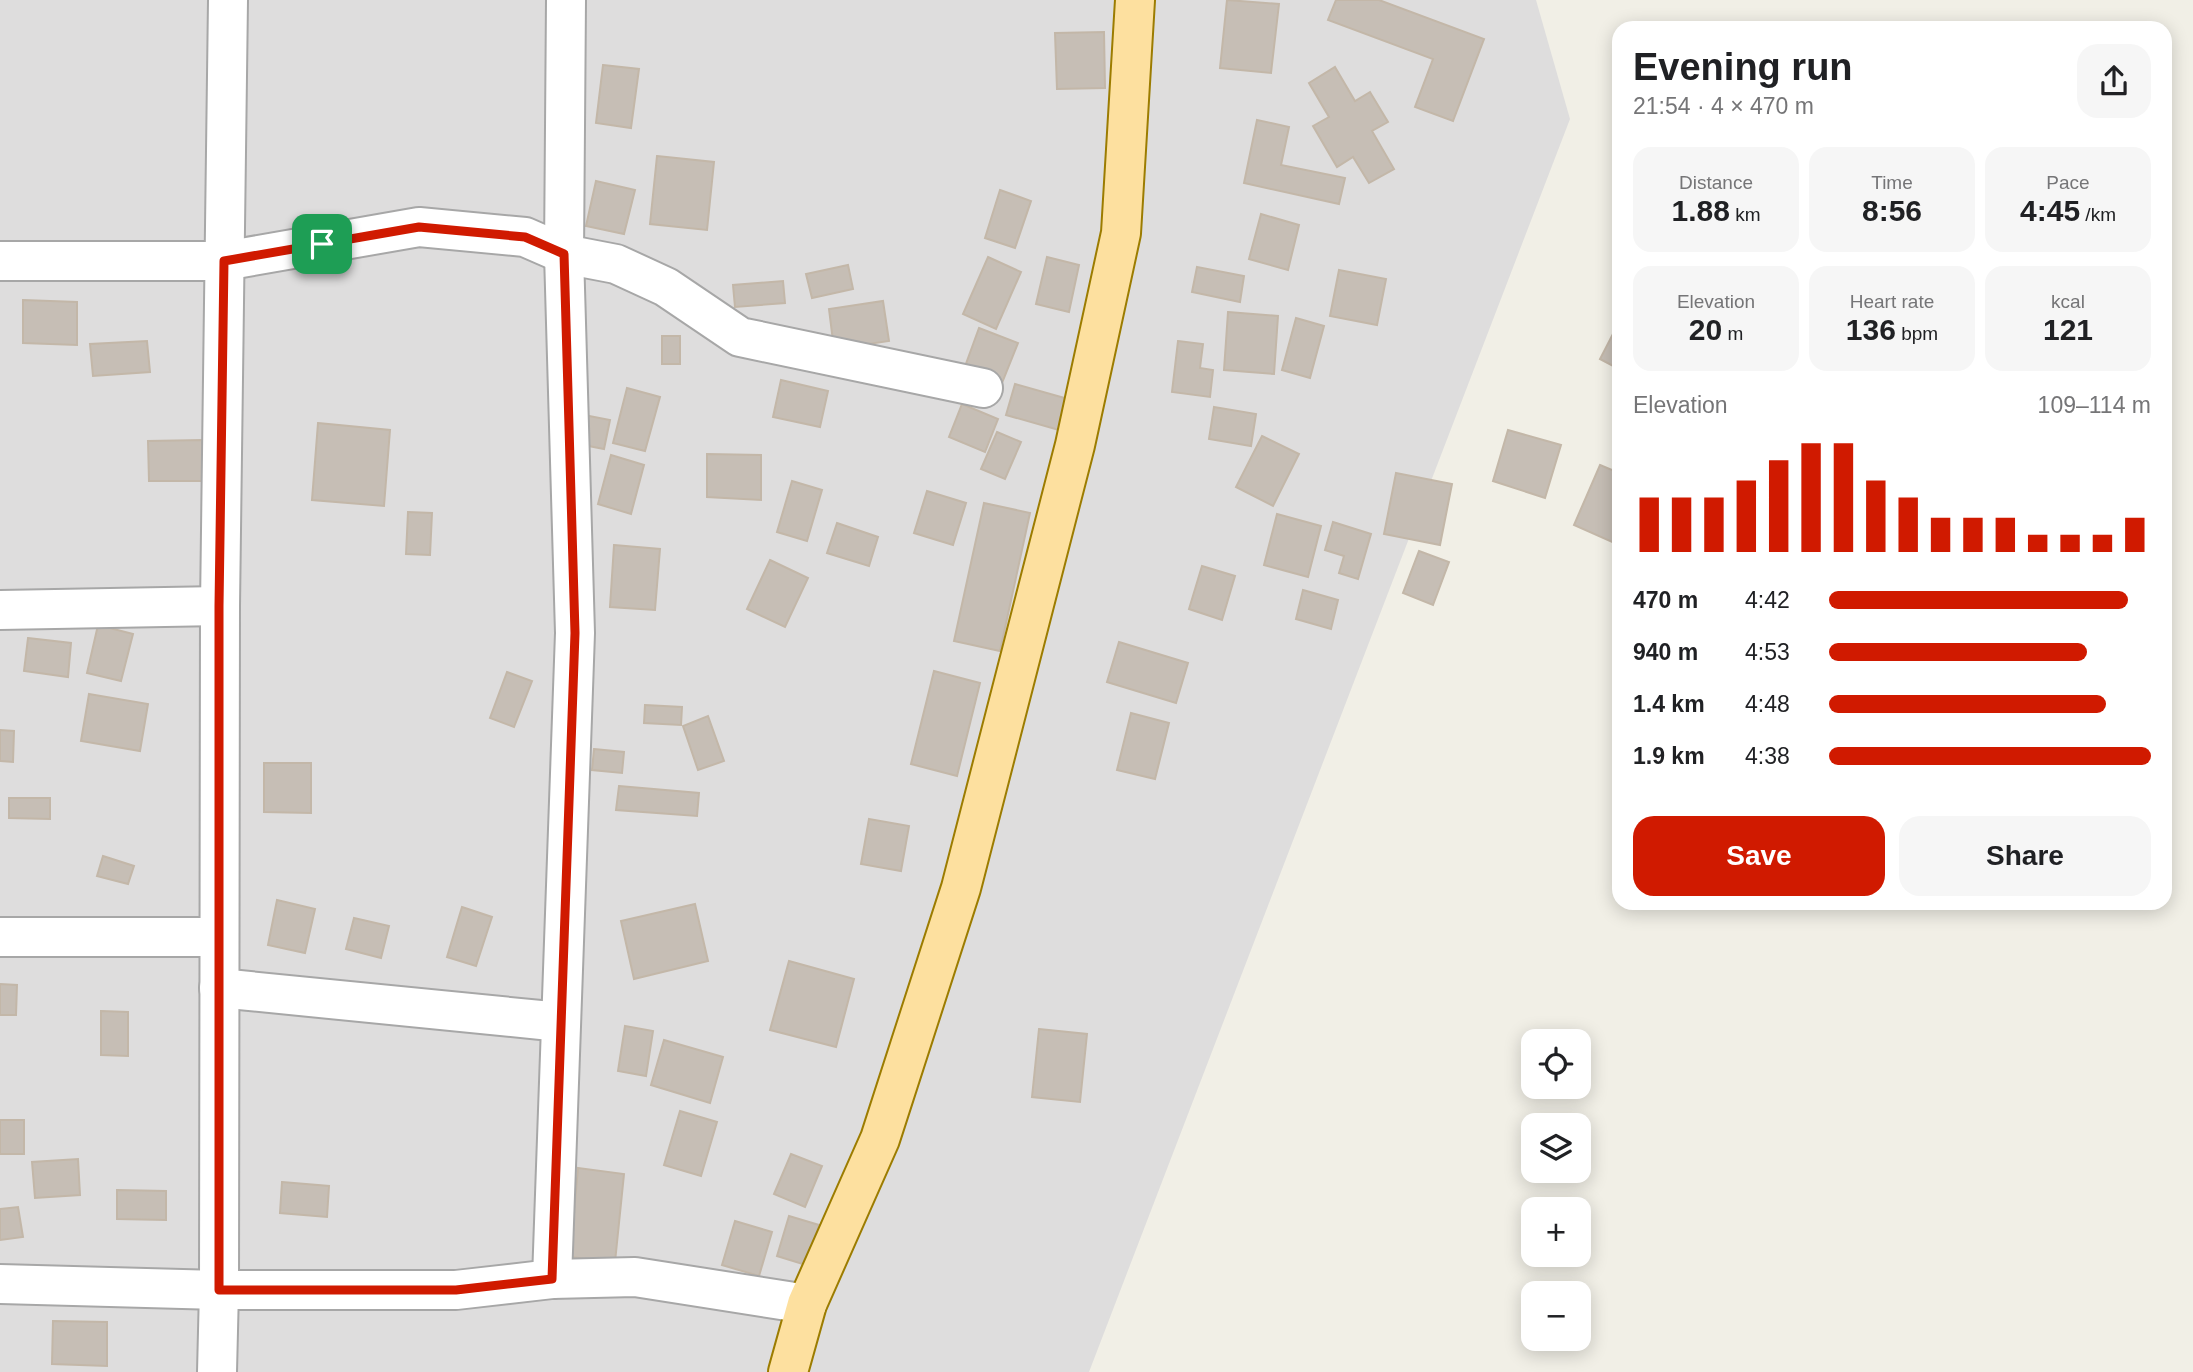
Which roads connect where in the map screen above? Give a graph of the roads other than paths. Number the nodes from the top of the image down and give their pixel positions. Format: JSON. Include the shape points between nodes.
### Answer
{"nodes":[{"id":1,"x":228,"y":0,"type":"edge"},
{"id":2,"x":566,"y":0,"type":"edge"},
{"id":3,"x":1135,"y":0,"type":"edge"},
{"id":4,"x":564,"y":254,"type":"junction"},
{"id":5,"x":0,"y":261,"type":"edge"},
{"id":6,"x":224,"y":261,"type":"junction"},
{"id":7,"x":984,"y":388,"type":"dead end"},
{"id":8,"x":219,"y":606,"type":"junction"},
{"id":9,"x":0,"y":610,"type":"edge"},
{"id":10,"x":0,"y":937,"type":"edge"},
{"id":11,"x":219,"y":937,"type":"junction"},
{"id":12,"x":219,"y":988,"type":"junction"},
{"id":13,"x":561,"y":1022,"type":"junction"},
{"id":14,"x":552,"y":1279,"type":"junction"},
{"id":15,"x":0,"y":1284,"type":"edge"},
{"id":16,"x":219,"y":1290,"type":"junction"},
{"id":17,"x":807,"y":1304,"type":"junction"},
{"id":18,"x":217,"y":1372,"type":"edge"},
{"id":19,"x":788,"y":1372,"type":"edge"}],
"edges":[{"from":1,"to":6,"type":"street"},
{"from":2,"to":4,"type":"street"},
{"from":3,"to":17,"type":"main road","via":[[1121,233],[1075,445],[961,888],[880,1139]]},
{"from":4,"to":6,"type":"street","via":[[525,237],[419,227]]},
{"from":4,"to":7,"type":"street","via":[[615,264],[666,287],[740,337]]},
{"from":4,"to":13,"type":"street","via":[[575,633]]},
{"from":5,"to":6,"type":"street"},
{"from":6,"to":8,"type":"street"},
{"from":8,"to":9,"type":"street"},
{"from":8,"to":11,"type":"street"},
{"from":10,"to":11,"type":"street"},
{"from":11,"to":12,"type":"street"},
{"from":12,"to":13,"type":"street"},
{"from":12,"to":16,"type":"street"},
{"from":13,"to":14,"type":"street"},
{"from":14,"to":16,"type":"street","via":[[456,1290]]},
{"from":14,"to":17,"type":"street","via":[[635,1277]]},
{"from":15,"to":16,"type":"street"},
{"from":16,"to":18,"type":"street"},
{"from":17,"to":19,"type":"main road"}]}
